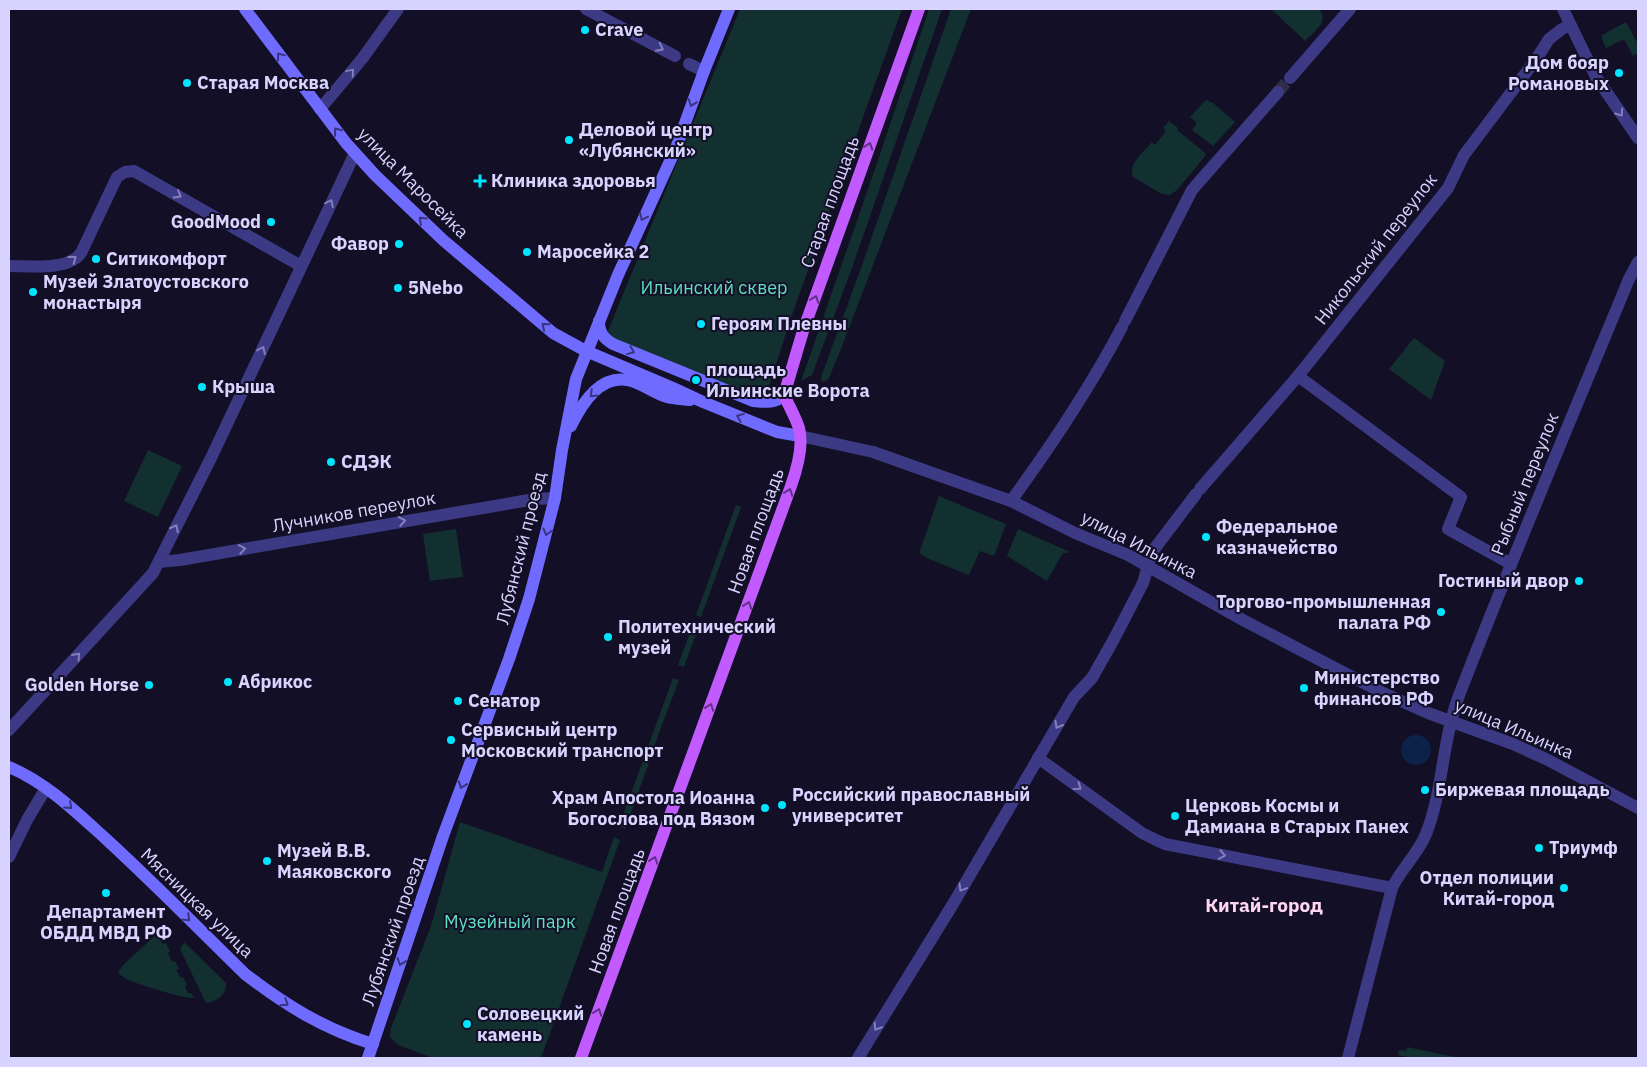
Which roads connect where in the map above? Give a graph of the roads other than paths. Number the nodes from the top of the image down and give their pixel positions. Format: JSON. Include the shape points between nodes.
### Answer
{"nodes":[{"id":1,"x":245,"y":9,"type":"edge"},
{"id":2,"x":398,"y":9,"type":"edge"},
{"id":3,"x":586,"y":9,"type":"edge"},
{"id":4,"x":729,"y":9,"type":"edge"},
{"id":5,"x":919,"y":9,"type":"edge"},
{"id":6,"x":1349,"y":9,"type":"edge"},
{"id":7,"x":1563,"y":9,"type":"edge"},
{"id":8,"x":1570,"y":25,"type":"junction"},
{"id":9,"x":674,"y":56,"type":"dead end"},
{"id":10,"x":689,"y":64,"type":"dead end"},
{"id":11,"x":704,"y":71,"type":"junction"},
{"id":12,"x":1290,"y":78,"type":"tunnel mouth"},
{"id":13,"x":1278,"y":92,"type":"tunnel mouth"},
{"id":14,"x":320,"y":109,"type":"junction"},
{"id":15,"x":1638,"y":138,"type":"edge"},
{"id":16,"x":355,"y":153,"type":"junction"},
{"id":17,"x":1638,"y":262,"type":"edge"},
{"id":18,"x":9,"y":266,"type":"edge"},
{"id":19,"x":300,"y":266,"type":"junction"},
{"id":20,"x":599,"y":321,"type":"junction"},
{"id":21,"x":586,"y":351,"type":"junction"},
{"id":22,"x":1298,"y":376,"type":"junction"},
{"id":23,"x":784,"y":395,"type":"junction"},
{"id":24,"x":703,"y":402,"type":"junction"},
{"id":25,"x":800,"y":436,"type":"junction"},
{"id":26,"x":562,"y":450,"type":"junction"},
{"id":27,"x":556,"y":498,"type":"junction"},
{"id":28,"x":1011,"y":501,"type":"junction"},
{"id":29,"x":159,"y":562,"type":"junction"},
{"id":30,"x":1512,"y":564,"type":"junction"},
{"id":31,"x":1149,"y":567,"type":"junction"},
{"id":32,"x":1452,"y":722,"type":"junction"},
{"id":33,"x":9,"y":730,"type":"edge"},
{"id":34,"x":1038,"y":758,"type":"junction"},
{"id":35,"x":9,"y":767,"type":"edge"},
{"id":36,"x":46,"y":788,"type":"junction"},
{"id":37,"x":1638,"y":808,"type":"edge"},
{"id":38,"x":9,"y":857,"type":"edge"},
{"id":39,"x":1392,"y":888,"type":"junction"},
{"id":40,"x":373,"y":1044,"type":"junction"},
{"id":41,"x":368,"y":1058,"type":"edge"},
{"id":42,"x":581,"y":1058,"type":"edge"},
{"id":43,"x":858,"y":1058,"type":"edge"},
{"id":44,"x":1348,"y":1058,"type":"edge"}],
"edges":[{"from":14,"to":1,"type":"main road","name":"улица Маросейка","one_way":true},
{"from":14,"to":2,"type":"street","one_way":true},
{"from":3,"to":9,"type":"street","one_way":true},
{"from":4,"to":11,"type":"main road","name":"Лубянский проезд"},
{"from":23,"to":5,"type":"main road","name":"Старая площадь","one_way":true,"via":[[807,321]]},
{"from":6,"to":12,"type":"street"},
{"from":7,"to":8,"type":"street"},
{"from":8,"to":15,"type":"street","one_way":true,"via":[[1596,77]]},
{"from":8,"to":22,"type":"street","name":"Никольский переулок","via":[[1549,38],[1464,155],[1448,188]]},
{"from":10,"to":11,"type":"street"},
{"from":11,"to":20,"type":"main road","name":"Лубянский проезд","one_way":true,"via":[[676,148]]},
{"from":13,"to":28,"type":"street","via":[[1192,190],[1085,392]]},
{"from":16,"to":14,"type":"main road","name":"улица Маросейка","one_way":true},
{"from":19,"to":16,"type":"street","one_way":true},
{"from":21,"to":16,"type":"main road","name":"улица Маросейка","one_way":true,"via":[[553,333],[491,282],[404,204]]},
{"from":17,"to":30,"type":"street","name":"Рыбный переулок"},
{"from":18,"to":19,"type":"street","one_way":true,"via":[[56,265],[73,261],[81,253],[116,179],[125,172],[134,171]]},
{"from":29,"to":19,"type":"street","one_way":true},
{"from":20,"to":21,"type":"main road","name":"Лубянский проезд"},
{"from":20,"to":23,"type":"main road","one_way":true,"via":[[604,338],[613,344],[735,393],[762,402],[779,400]]},
{"from":21,"to":24,"type":"main road"},
{"from":21,"to":26,"type":"main road","name":"Лубянский проезд","via":[[576,379]]},
{"from":22,"to":30,"type":"street","via":[[1461,497],[1448,529]]},
{"from":22,"to":31,"type":"street","name":"Никольский переулок","via":[[1198,492],[1152,552]]},
{"from":23,"to":25,"type":"main road"},
{"from":25,"to":24,"type":"main road","one_way":true,"via":[[777,432]]},
{"from":24,"to":26,"type":"main road","one_way":true,"via":[[666,396],[626,380],[611,381],[586,400]]},
{"from":25,"to":28,"type":"street","name":"улица Ильинка","via":[[873,452]]},
{"from":42,"to":25,"type":"main road","name":"Новая площадь","one_way":true,"via":[[792,486]]},
{"from":26,"to":27,"type":"main road","name":"Лубянский проезд"},
{"from":29,"to":27,"type":"street","name":"Лучников переулок","one_way":true},
{"from":27,"to":40,"type":"main road","name":"Лубянский проезд","one_way":true,"via":[[524,616],[443,836]]},
{"from":28,"to":31,"type":"street","name":"улица Ильинка"},
{"from":33,"to":29,"type":"street","one_way":true,"via":[[148,580]]},
{"from":30,"to":32,"type":"street","name":"Рыбный переулок"},
{"from":31,"to":32,"type":"street","name":"улица Ильинка","via":[[1381,692]]},
{"from":31,"to":34,"type":"street","name":"Никольский переулок","one_way":true,"via":[[1092,678],[1074,697]]},
{"from":32,"to":37,"type":"street","name":"улица Ильинка","via":[[1548,760]]},
{"from":32,"to":39,"type":"street","name":"Рыбный переулок","via":[[1426,834]]},
{"from":34,"to":39,"type":"street","one_way":true,"via":[[1142,833],[1165,844]]},
{"from":34,"to":43,"type":"street","name":"Никольский переулок","one_way":true},
{"from":35,"to":36,"type":"main road","name":"Мясницкая улица"},
{"from":36,"to":38,"type":"street"},
{"from":36,"to":40,"type":"main road","name":"Мясницкая улица","one_way":true,"via":[[138,868],[252,979],[311,1019]]},
{"from":39,"to":44,"type":"street","name":"Рыбный переулок"},
{"from":40,"to":41,"type":"main road","name":"Лубянский проезд"}]}
